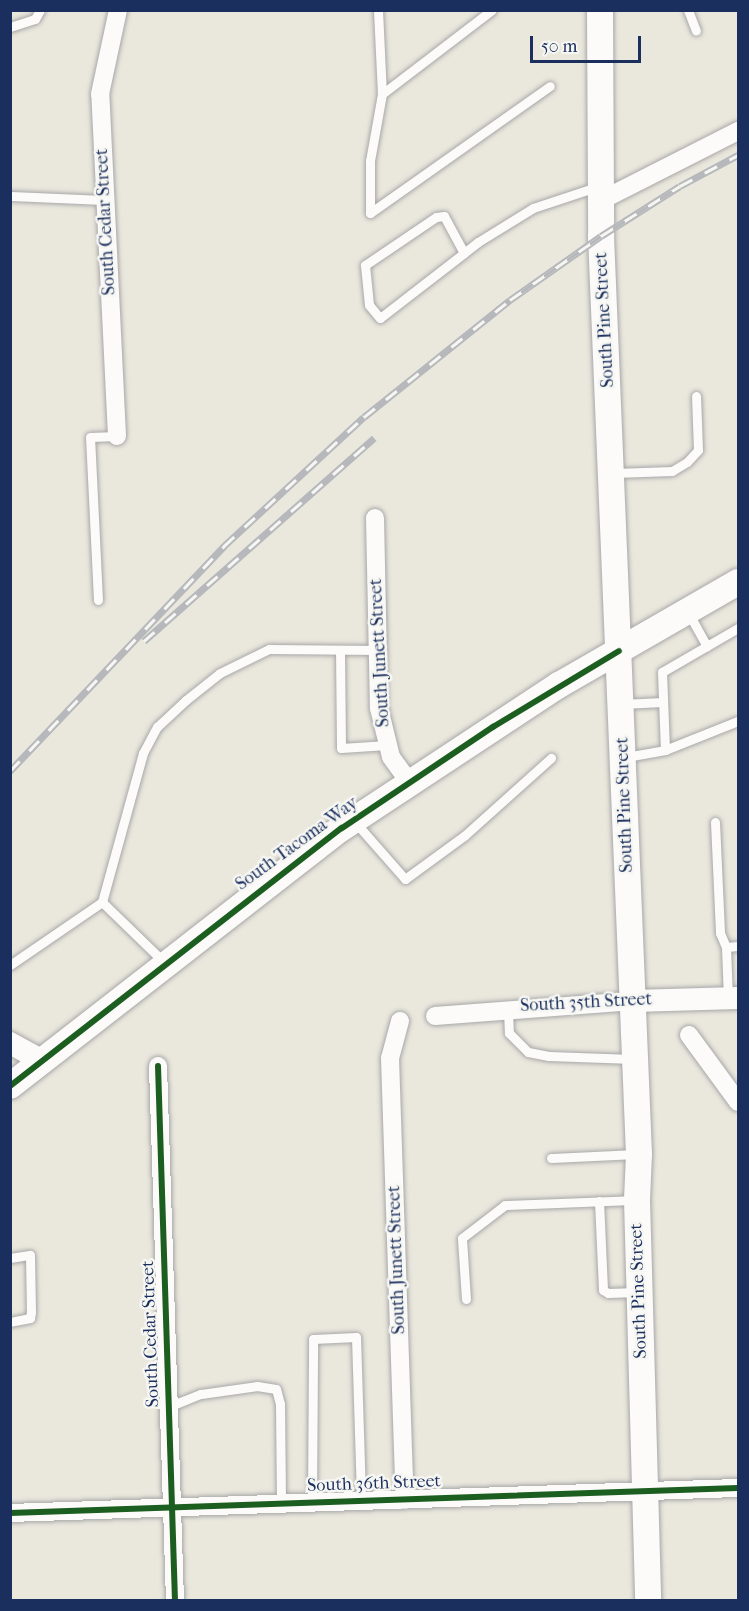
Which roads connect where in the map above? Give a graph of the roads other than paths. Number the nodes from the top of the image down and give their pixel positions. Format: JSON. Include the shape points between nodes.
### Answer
{"nodes":[{"id":1,"x":40,"y":10,"type":"edge"},
{"id":2,"x":118,"y":10,"type":"edge"},
{"id":3,"x":378,"y":10,"type":"edge"},
{"id":4,"x":492,"y":10,"type":"edge"},
{"id":5,"x":600,"y":10,"type":"edge"},
{"id":6,"x":688,"y":10,"type":"edge"},
{"id":7,"x":10,"y":27,"type":"edge"},
{"id":8,"x":696,"y":31,"type":"dead end"},
{"id":9,"x":550,"y":86,"type":"dead end"},
{"id":10,"x":382,"y":94,"type":"junction"},
{"id":11,"x":738,"y":131,"type":"edge"},
{"id":12,"x":602,"y":193,"type":"junction"},
{"id":13,"x":10,"y":196,"type":"edge"},
{"id":14,"x":105,"y":200,"type":"junction"},
{"id":15,"x":464,"y":253,"type":"junction"},
{"id":16,"x":696,"y":396,"type":"dead end"},
{"id":17,"x":117,"y":436,"type":"joint"},
{"id":18,"x":611,"y":473,"type":"junction"},
{"id":19,"x":375,"y":518,"type":"dead end"},
{"id":20,"x":738,"y":582,"type":"edge"},
{"id":21,"x":98,"y":600,"type":"dead end"},
{"id":22,"x":688,"y":612,"type":"junction"},
{"id":23,"x":738,"y":628,"type":"edge"},
{"id":24,"x":707,"y":646,"type":"junction"},
{"id":25,"x":340,"y":650,"type":"junction"},
{"id":26,"x":378,"y":650,"type":"junction"},
{"id":27,"x":619,"y":651,"type":"junction"},
{"id":28,"x":663,"y":702,"type":"junction"},
{"id":29,"x":621,"y":705,"type":"junction"},
{"id":30,"x":738,"y":721,"type":"edge"},
{"id":31,"x":387,"y":745,"type":"junction"},
{"id":32,"x":665,"y":750,"type":"junction"},
{"id":33,"x":551,"y":758,"type":"dead end"},
{"id":34,"x":623,"y":758,"type":"junction"},
{"id":35,"x":409,"y":782,"type":"junction"},
{"id":36,"x":353,"y":820,"type":"junction"},
{"id":37,"x":715,"y":822,"type":"dead end"},
{"id":38,"x":102,"y":903,"type":"junction"},
{"id":39,"x":738,"y":946,"type":"edge"},
{"id":40,"x":726,"y":947,"type":"junction"},
{"id":41,"x":166,"y":964,"type":"junction"},
{"id":42,"x":10,"y":965,"type":"edge"},
{"id":43,"x":733,"y":998,"type":"edge"},
{"id":44,"x":633,"y":1000,"type":"junction"},
{"id":45,"x":508,"y":1008,"type":"junction"},
{"id":46,"x":435,"y":1016,"type":"dead end"},
{"id":47,"x":400,"y":1021,"type":"dead end"},
{"id":48,"x":689,"y":1035,"type":"dead end"},
{"id":49,"x":10,"y":1043,"type":"edge"},
{"id":50,"x":635,"y":1059,"type":"junction"},
{"id":51,"x":41,"y":1060,"type":"junction"},
{"id":52,"x":158,"y":1066,"type":"dead end"},
{"id":53,"x":10,"y":1086,"type":"edge"},
{"id":54,"x":738,"y":1102,"type":"edge"},
{"id":55,"x":639,"y":1154,"type":"junction"},
{"id":56,"x":551,"y":1158,"type":"dead end"},
{"id":57,"x":637,"y":1200,"type":"junction"},
{"id":58,"x":599,"y":1201,"type":"junction"},
{"id":59,"x":10,"y":1258,"type":"edge"},
{"id":60,"x":639,"y":1292,"type":"junction"},
{"id":61,"x":466,"y":1299,"type":"dead end"},
{"id":62,"x":12,"y":1321,"type":"edge"},
{"id":63,"x":168,"y":1407,"type":"junction"},
{"id":64,"x":738,"y":1488,"type":"edge"},
{"id":65,"x":645,"y":1491,"type":"junction"},
{"id":66,"x":361,"y":1499,"type":"junction"},
{"id":67,"x":405,"y":1500,"type":"junction"},
{"id":68,"x":312,"y":1501,"type":"junction"},
{"id":69,"x":281,"y":1502,"type":"junction"},
{"id":70,"x":172,"y":1507,"type":"junction"},
{"id":71,"x":10,"y":1513,"type":"edge"},
{"id":72,"x":175,"y":1600,"type":"edge"},
{"id":73,"x":648,"y":1600,"type":"edge"}],
"edges":[{"from":1,"to":7,"type":"lane","via":[[35,19]]},
{"from":2,"to":14,"type":"street","name":"South Cedar Street","via":[[100,94]]},
{"from":3,"to":10,"type":"lane"},
{"from":4,"to":10,"type":"lane"},
{"from":5,"to":12,"type":"main road","name":"South Pine Street"},
{"from":6,"to":8,"type":"lane"},
{"from":9,"to":10,"type":"lane","via":[[370,213],[370,161]]},
{"from":11,"to":12,"type":"street"},
{"from":12,"to":15,"type":"lane","via":[[533,208]]},
{"from":12,"to":18,"type":"main road","name":"South Pine Street"},
{"from":13,"to":14,"type":"lane"},
{"from":14,"to":17,"type":"street","name":"South Cedar Street"},
{"from":15,"to":15,"type":"lane","via":[[380,318],[369,305],[365,266],[436,217],[444,216]]},
{"from":16,"to":18,"type":"lane","via":[[698,450],[687,462],[672,471]]},
{"from":17,"to":21,"type":"lane","via":[[90,437]]},
{"from":18,"to":27,"type":"main road","name":"South Pine Street"},
{"from":19,"to":26,"type":"street","name":"South Junett Street"},
{"from":20,"to":22,"type":"main road","name":"South Tacoma Way"},
{"from":22,"to":24,"type":"lane"},
{"from":22,"to":27,"type":"main road","name":"South Tacoma Way"},
{"from":23,"to":24,"type":"lane"},
{"from":24,"to":28,"type":"lane","via":[[662,672]]},
{"from":25,"to":26,"type":"lane"},
{"from":25,"to":31,"type":"lane","via":[[341,747]]},
{"from":25,"to":38,"type":"lane","via":[[269,649],[220,673],[157,727],[143,753]]},
{"from":26,"to":31,"type":"street","name":"South Junett Street","via":[[379,708]]},
{"from":27,"to":29,"type":"main road","name":"South Pine Street"},
{"from":27,"to":35,"type":"main road","name":"South Tacoma Way"},
{"from":28,"to":29,"type":"lane"},
{"from":28,"to":32,"type":"lane"},
{"from":29,"to":34,"type":"main road","name":"South Pine Street"},
{"from":30,"to":32,"type":"lane"},
{"from":31,"to":35,"type":"street","name":"South Junett Street"},
{"from":32,"to":34,"type":"lane"},
{"from":33,"to":36,"type":"lane","via":[[464,836],[405,879]]},
{"from":34,"to":44,"type":"main road","name":"South Pine Street"},
{"from":35,"to":36,"type":"main road","name":"South Tacoma Way"},
{"from":36,"to":41,"type":"main road","name":"South Tacoma Way"},
{"from":37,"to":40,"type":"lane","via":[[720,933]]},
{"from":38,"to":41,"type":"lane"},
{"from":38,"to":42,"type":"lane"},
{"from":39,"to":40,"type":"lane"},
{"from":40,"to":43,"type":"lane"},
{"from":41,"to":51,"type":"main road","name":"South Tacoma Way"},
{"from":43,"to":44,"type":"street","name":"South 35th Street"},
{"from":44,"to":45,"type":"street","name":"South 35th Street"},
{"from":44,"to":50,"type":"main road","name":"South Pine Street"},
{"from":45,"to":46,"type":"street","name":"South 35th Street"},
{"from":45,"to":50,"type":"lane","via":[[509,1033],[528,1052]]},
{"from":47,"to":67,"type":"street","name":"South Junett Street","via":[[390,1058]]},
{"from":48,"to":54,"type":"street"},
{"from":49,"to":51,"type":"street"},
{"from":50,"to":55,"type":"main road","name":"South Pine Street"},
{"from":51,"to":53,"type":"main road","name":"South Tacoma Way"},
{"from":52,"to":63,"type":"street","name":"South Cedar Street"},
{"from":55,"to":56,"type":"lane"},
{"from":55,"to":57,"type":"main road","name":"South Pine Street"},
{"from":57,"to":58,"type":"lane"},
{"from":57,"to":60,"type":"main road","name":"South Pine Street"},
{"from":58,"to":60,"type":"lane","via":[[603,1290]]},
{"from":58,"to":61,"type":"lane","via":[[505,1205],[462,1238]]},
{"from":59,"to":62,"type":"lane","via":[[30,1255],[30,1318]]},
{"from":60,"to":65,"type":"main road","name":"South Pine Street"},
{"from":63,"to":69,"type":"lane","via":[[201,1394],[257,1386],[276,1389],[280,1404]]},
{"from":63,"to":70,"type":"street","name":"South Cedar Street"},
{"from":64,"to":65,"type":"street","name":"South 36th Street"},
{"from":65,"to":67,"type":"street","name":"South 36th Street"},
{"from":65,"to":73,"type":"main road","name":"South Pine Street"},
{"from":66,"to":67,"type":"street","name":"South 36th Street"},
{"from":66,"to":68,"type":"street","name":"South 36th Street"},
{"from":66,"to":68,"type":"lane","via":[[356,1337],[313,1339]]},
{"from":68,"to":69,"type":"street","name":"South 36th Street"},
{"from":69,"to":70,"type":"street","name":"South 36th Street"},
{"from":70,"to":71,"type":"street","name":"South 36th Street"},
{"from":70,"to":72,"type":"street","name":"South Cedar Street"}]}
